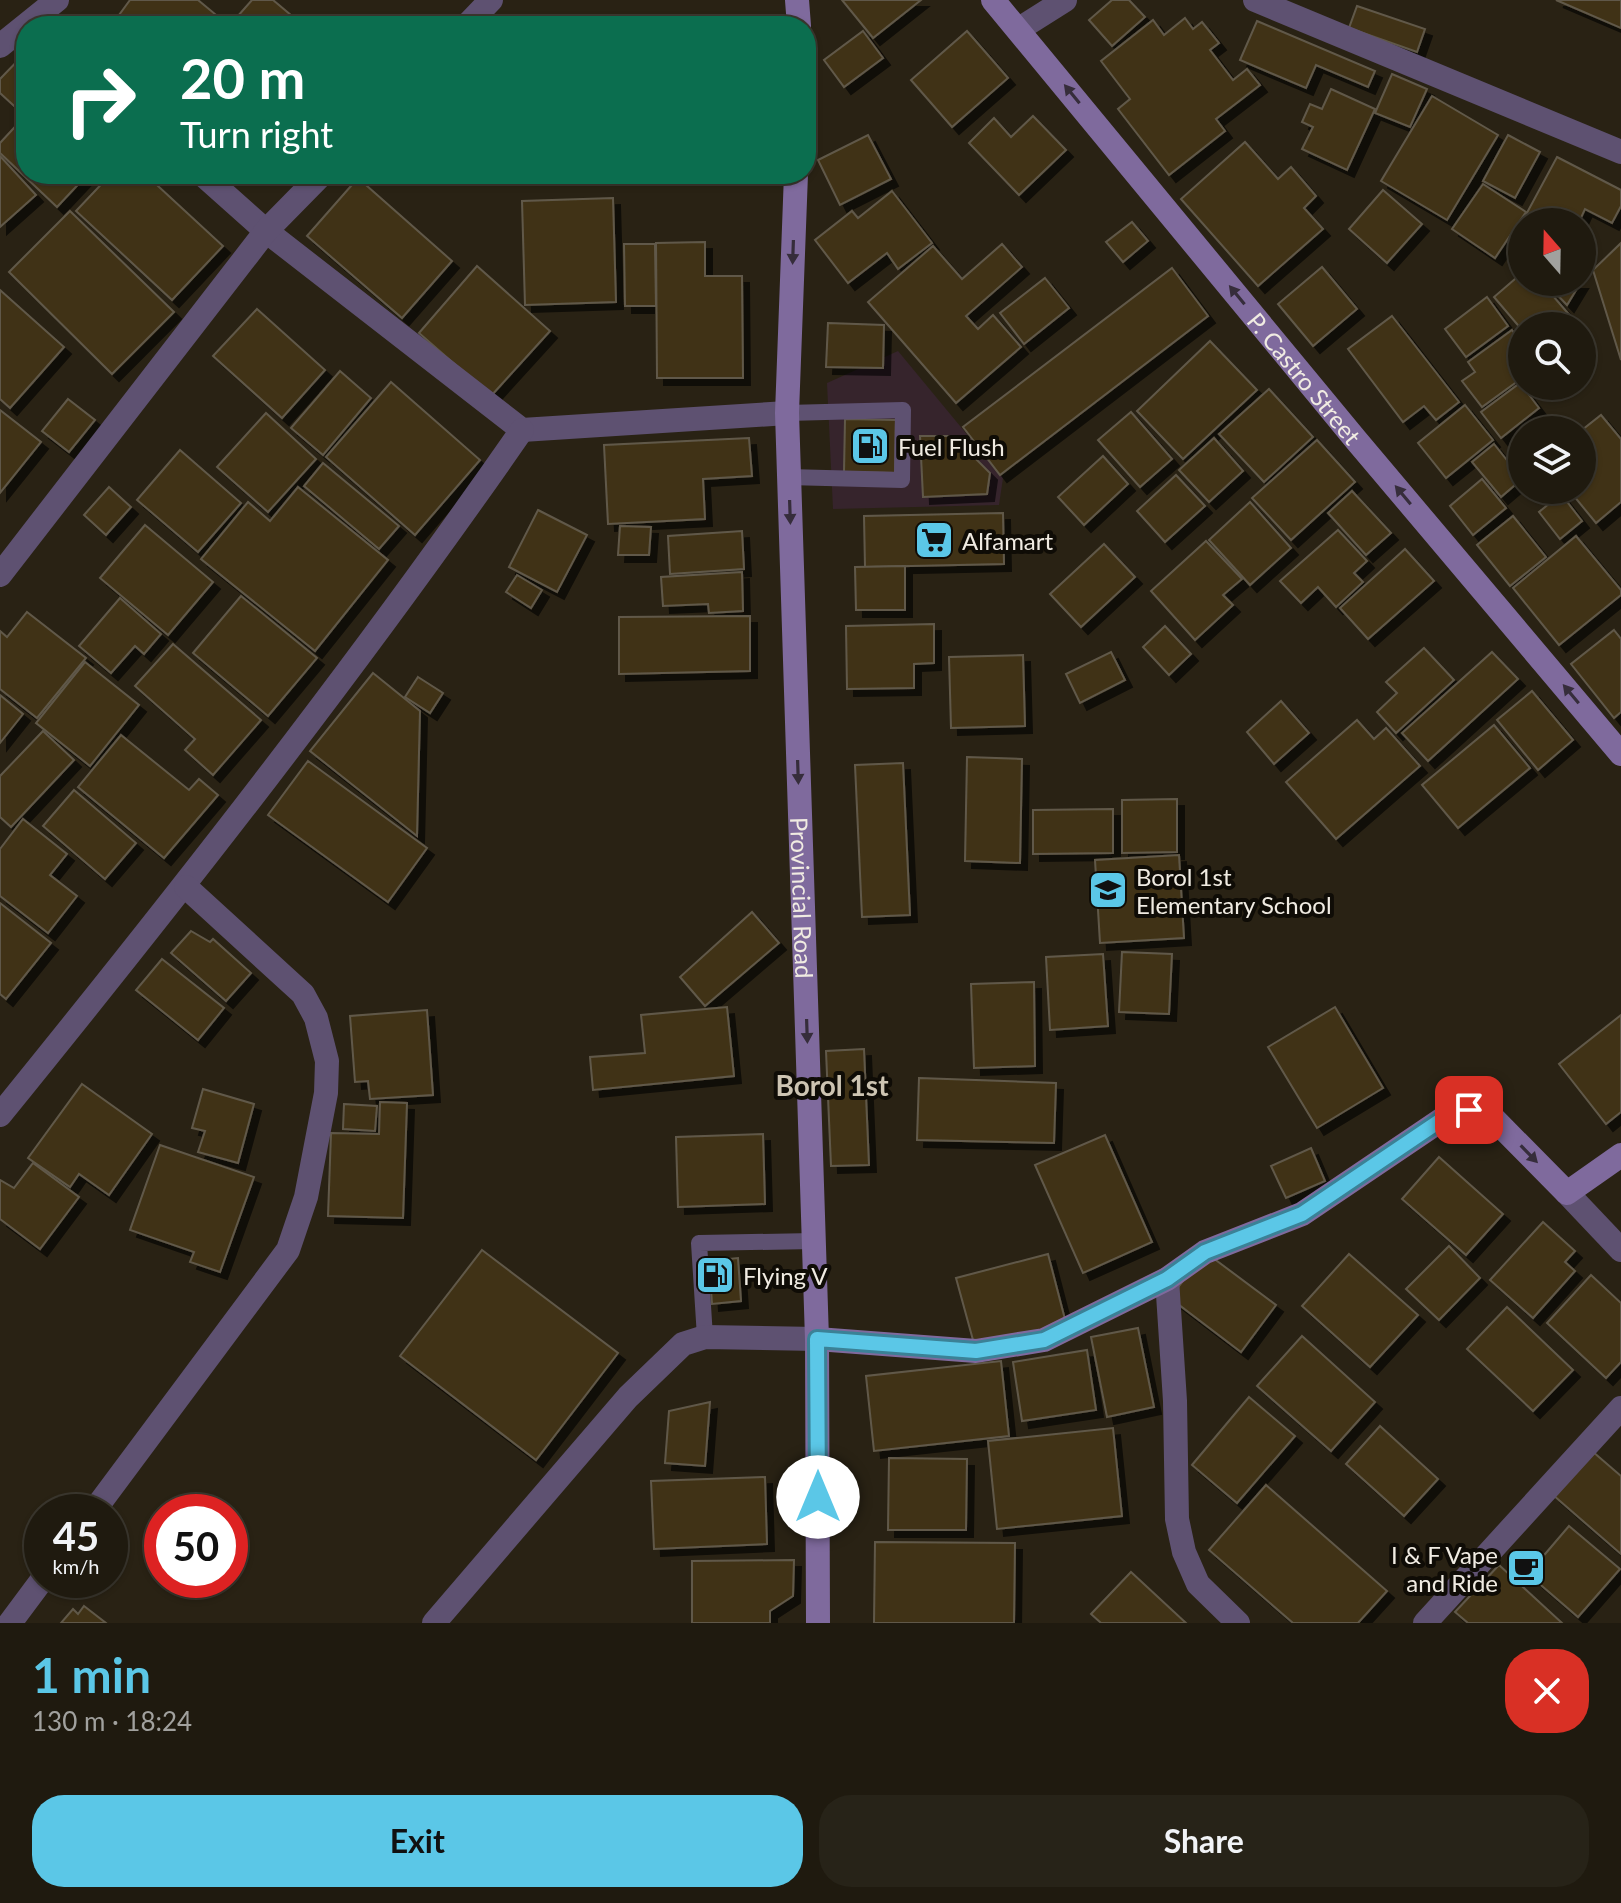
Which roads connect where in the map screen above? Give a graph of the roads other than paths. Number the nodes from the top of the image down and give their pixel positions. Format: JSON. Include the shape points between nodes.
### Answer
{"nodes":[{"id":1,"x":57,"y":0,"type":"edge"},
{"id":2,"x":491,"y":0,"type":"edge"},
{"id":3,"x":993,"y":0,"type":"edge"},
{"id":4,"x":1065,"y":0,"type":"edge"},
{"id":5,"x":1255,"y":0,"type":"edge"},
{"id":6,"x":41,"y":16,"type":"edge"},
{"id":7,"x":476,"y":16,"type":"edge"},
{"id":8,"x":1019,"y":29,"type":"junction"},
{"id":9,"x":1621,"y":152,"type":"edge"},
{"id":10,"x":213,"y":184,"type":"edge"},
{"id":11,"x":312,"y":184,"type":"edge"},
{"id":12,"x":796,"y":184,"type":"edge"},
{"id":13,"x":266,"y":231,"type":"junction"},
{"id":14,"x":787,"y":413,"type":"junction"},
{"id":15,"x":522,"y":430,"type":"junction"},
{"id":16,"x":788,"y":477,"type":"junction"},
{"id":17,"x":0,"y":575,"type":"edge"},
{"id":18,"x":1621,"y":754,"type":"edge"},
{"id":19,"x":186,"y":887,"type":"junction"},
{"id":20,"x":0,"y":1115,"type":"edge"},
{"id":21,"x":1621,"y":1155,"type":"edge"},
{"id":22,"x":1567,"y":1193,"type":"junction"},
{"id":23,"x":814,"y":1241,"type":"junction"},
{"id":24,"x":1621,"y":1250,"type":"edge"},
{"id":25,"x":1167,"y":1279,"type":"junction"},
{"id":26,"x":705,"y":1337,"type":"junction"},
{"id":27,"x":817,"y":1339,"type":"junction"},
{"id":28,"x":1621,"y":1408,"type":"edge"},
{"id":29,"x":106,"y":1494,"type":"edge"},
{"id":30,"x":29,"y":1598,"type":"edge"},
{"id":31,"x":10,"y":1623,"type":"edge"},
{"id":32,"x":434,"y":1623,"type":"edge"},
{"id":33,"x":818,"y":1623,"type":"edge"},
{"id":34,"x":1238,"y":1623,"type":"edge"},
{"id":35,"x":1425,"y":1623,"type":"edge"}],
"edges":[{"from":1,"to":6,"type":"street"},
{"from":2,"to":7,"type":"street"},
{"from":3,"to":8,"type":"main road","name":"P. Castro Street"},
{"from":4,"to":8,"type":"street"},
{"from":5,"to":9,"type":"street"},
{"from":18,"to":8,"type":"main road","name":"P. Castro Street","one_way":true},
{"from":10,"to":13,"type":"street"},
{"from":11,"to":13,"type":"street"},
{"from":12,"to":14,"type":"main road","name":"Provincial Road","one_way":true},
{"from":13,"to":15,"type":"street"},
{"from":13,"to":17,"type":"street"},
{"from":14,"to":15,"type":"street"},
{"from":14,"to":16,"type":"main road","name":"Provincial Road"},
{"from":14,"to":16,"type":"lane","via":[[903,410],[902,480]]},
{"from":15,"to":19,"type":"street"},
{"from":16,"to":23,"type":"main road","name":"Provincial Road","one_way":true},
{"from":19,"to":20,"type":"street"},
{"from":19,"to":29,"type":"street","via":[[303,994],[316,1018],[327,1061],[326,1093],[306,1197],[288,1250]]},
{"from":21,"to":22,"type":"main road"},
{"from":22,"to":24,"type":"street"},
{"from":25,"to":22,"type":"main road","one_way":true,"via":[[1205,1252],[1302,1214],[1447,1116],[1469,1110],[1490,1115]]},
{"from":23,"to":26,"type":"lane","via":[[699,1243]]},
{"from":23,"to":27,"type":"main road","name":"Provincial Road"},
{"from":25,"to":27,"type":"main road","via":[[1044,1340],[976,1351]]},
{"from":25,"to":34,"type":"street","via":[[1177,1519],[1198,1584]]},
{"from":26,"to":27,"type":"street"},
{"from":26,"to":32,"type":"street","via":[[683,1344],[661,1363]]},
{"from":27,"to":33,"type":"main road","name":"Provincial Road"},
{"from":28,"to":35,"type":"street"},
{"from":30,"to":31,"type":"street"}]}
